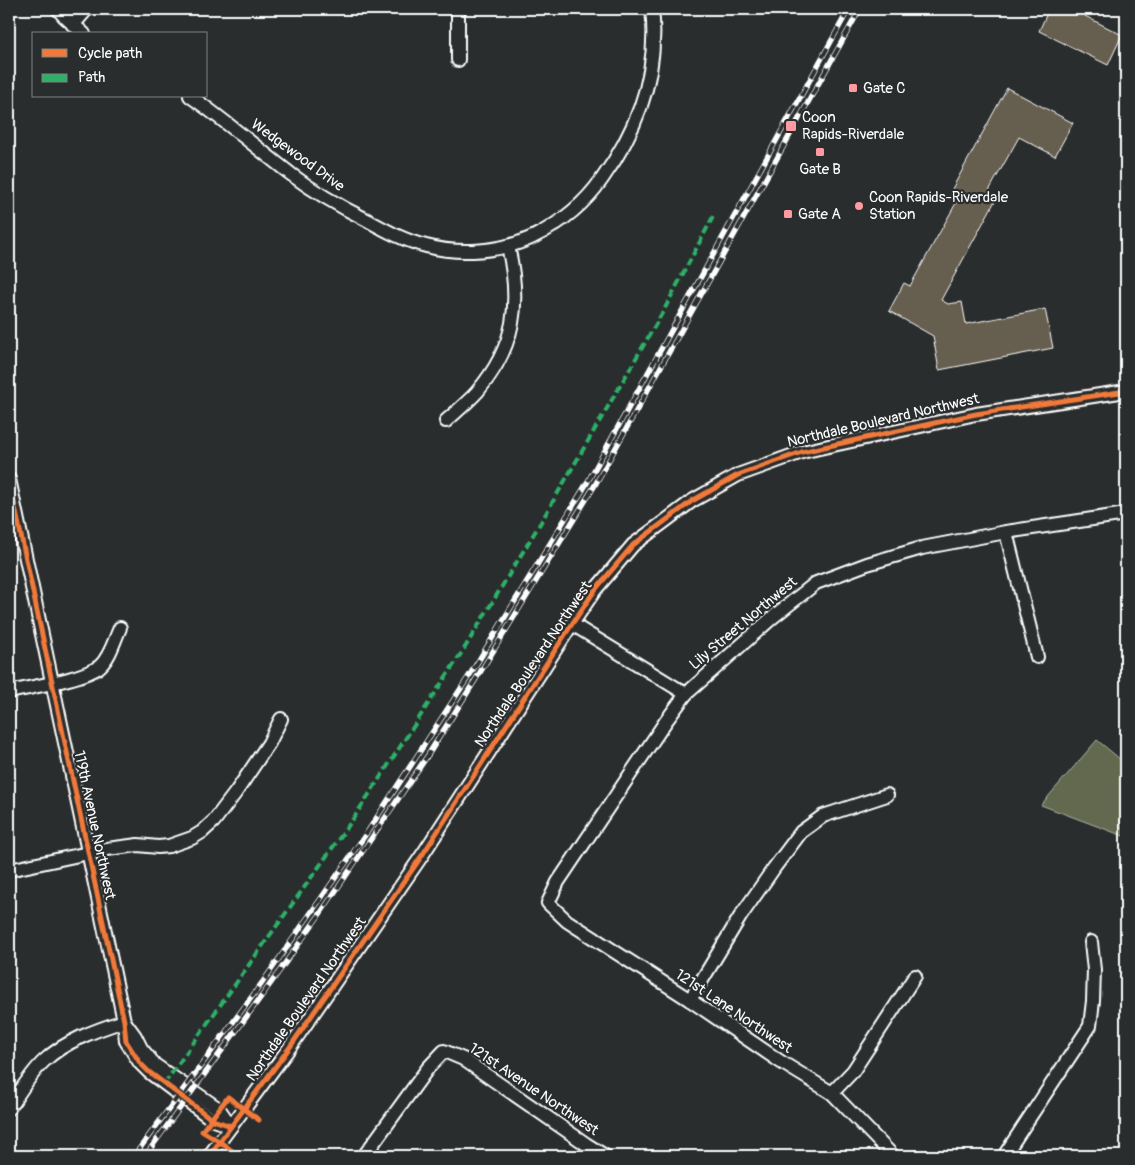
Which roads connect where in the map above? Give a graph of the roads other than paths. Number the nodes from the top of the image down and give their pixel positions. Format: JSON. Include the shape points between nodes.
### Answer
{"nodes":[{"id":1,"x":58,"y":9,"type":"edge"},
{"id":2,"x":87,"y":9,"type":"edge"},
{"id":3,"x":458,"y":9,"type":"edge"},
{"id":4,"x":652,"y":9,"type":"edge"},
{"id":5,"x":73,"y":24,"type":"junction"},
{"id":6,"x":82,"y":32,"type":"edge"},
{"id":7,"x":458,"y":60,"type":"dead end"},
{"id":8,"x":193,"y":98,"type":"edge"},
{"id":9,"x":508,"y":246,"type":"junction"},
{"id":10,"x":1126,"y":391,"type":"edge"},
{"id":11,"x":446,"y":421,"type":"dead end"},
{"id":12,"x":9,"y":479,"type":"edge"},
{"id":13,"x":11,"y":501,"type":"edge"},
{"id":14,"x":1126,"y":514,"type":"edge"},
{"id":15,"x":1006,"y":532,"type":"junction"},
{"id":16,"x":572,"y":624,"type":"junction"},
{"id":17,"x":120,"y":628,"type":"dead end"},
{"id":18,"x":1036,"y":657,"type":"dead end"},
{"id":19,"x":52,"y":682,"type":"junction"},
{"id":20,"x":9,"y":692,"type":"edge"},
{"id":21,"x":686,"y":694,"type":"junction"},
{"id":22,"x":281,"y":719,"type":"dead end"},
{"id":23,"x":887,"y":795,"type":"dead end"},
{"id":24,"x":88,"y":852,"type":"junction"},
{"id":25,"x":9,"y":870,"type":"edge"},
{"id":26,"x":548,"y":903,"type":"joint"},
{"id":27,"x":1091,"y":942,"type":"dead end"},
{"id":28,"x":915,"y":976,"type":"dead end"},
{"id":29,"x":690,"y":1000,"type":"junction"},
{"id":30,"x":124,"y":1021,"type":"junction"},
{"id":31,"x":832,"y":1093,"type":"junction"},
{"id":32,"x":9,"y":1108,"type":"edge"},
{"id":33,"x":231,"y":1126,"type":"junction"},
{"id":34,"x":209,"y":1156,"type":"edge"},
{"id":35,"x":364,"y":1156,"type":"edge"},
{"id":36,"x":606,"y":1156,"type":"edge"},
{"id":37,"x":893,"y":1156,"type":"edge"},
{"id":38,"x":1004,"y":1156,"type":"edge"}],
"edges":[{"from":1,"to":5,"type":"street"},
{"from":2,"to":5,"type":"street"},
{"from":3,"to":7,"type":"street"},
{"from":4,"to":9,"type":"street","name":"Wedgewood Drive","via":[[652,46],[643,102],[607,172],[565,218]]},
{"from":5,"to":6,"type":"street"},
{"from":8,"to":9,"type":"street","name":"Wedgewood Drive","via":[[312,189],[376,225],[425,246],[444,250]]},
{"from":9,"to":11,"type":"street","via":[[516,301],[508,343],[490,376]]},
{"from":10,"to":16,"type":"street","name":"Northdale Boulevard Northwest","via":[[976,414],[802,452],[738,475],[692,501],[633,545],[595,590]]},
{"from":12,"to":13,"type":"street","name":"119th Avenue Northwest"},
{"from":13,"to":19,"type":"street","name":"119th Avenue Northwest"},
{"from":14,"to":15,"type":"street","name":"Lily Street Northwest"},
{"from":15,"to":18,"type":"street"},
{"from":15,"to":21,"type":"street","name":"Lily Street Northwest","via":[[922,548],[816,583],[772,617]]},
{"from":16,"to":21,"type":"street"},
{"from":16,"to":33,"type":"street","name":"Northdale Boulevard Northwest","via":[[417,862],[290,1047]]},
{"from":17,"to":19,"type":"street","via":[[107,658],[99,666],[86,674]]},
{"from":19,"to":20,"type":"street"},
{"from":19,"to":24,"type":"street","name":"119th Avenue Northwest"},
{"from":21,"to":26,"type":"street","name":"Lily Street Northwest","via":[[558,882]]},
{"from":22,"to":24,"type":"street","via":[[236,792],[202,832],[170,846],[138,845]]},
{"from":23,"to":29,"type":"street","via":[[823,816],[801,832],[740,916]]},
{"from":24,"to":25,"type":"street"},
{"from":24,"to":30,"type":"street","name":"119th Avenue Northwest"},
{"from":26,"to":29,"type":"street","name":"121st Lane Northwest","via":[[568,921]]},
{"from":27,"to":38,"type":"street","via":[[1094,970],[1090,1026]]},
{"from":28,"to":31,"type":"street","via":[[853,1071]]},
{"from":29,"to":31,"type":"street","name":"121st Lane Northwest"},
{"from":30,"to":32,"type":"street","via":[[56,1051],[43,1062]]},
{"from":30,"to":33,"type":"street","name":"119th Avenue Northwest","via":[[155,1065],[218,1109]]},
{"from":31,"to":37,"type":"street","name":"121st Lane Northwest"},
{"from":33,"to":34,"type":"street","name":"Northdale Boulevard Northwest"},
{"from":35,"to":36,"type":"street","name":"121st Avenue Northwest","via":[[444,1050],[463,1059]]}]}
